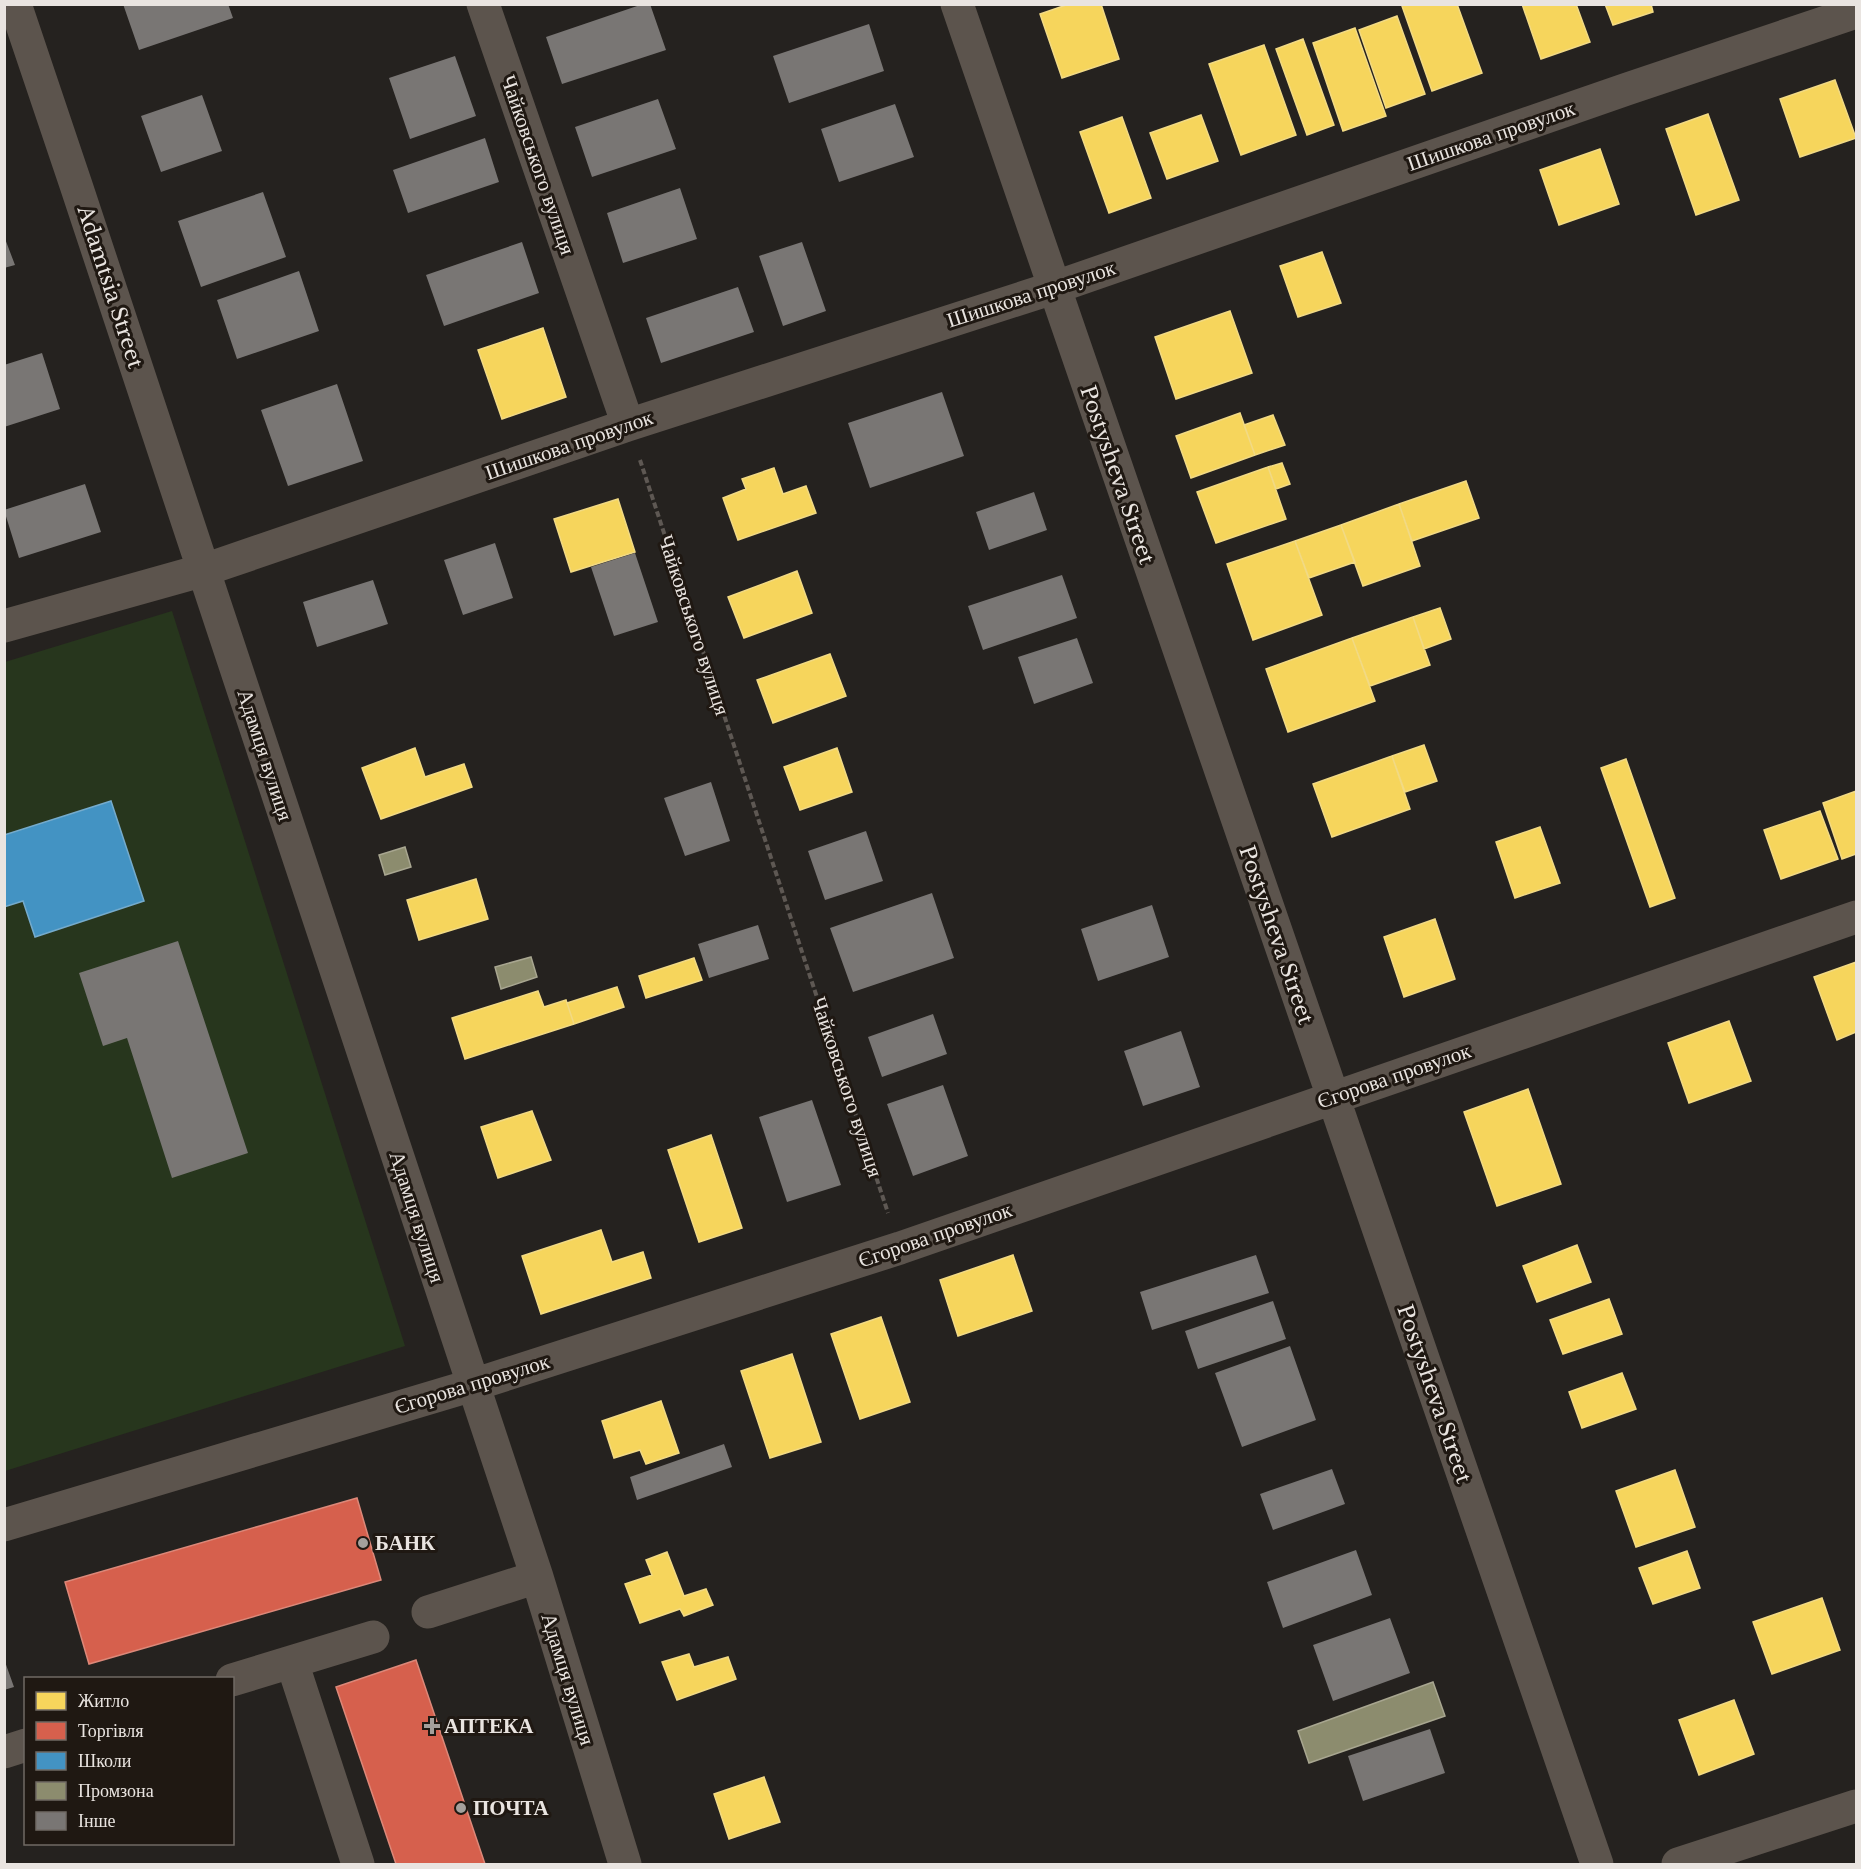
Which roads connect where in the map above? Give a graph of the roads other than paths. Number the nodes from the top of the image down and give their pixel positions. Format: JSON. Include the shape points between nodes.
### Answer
{"nodes":[{"id":1,"x":15,"y":4,"type":"edge"},
{"id":2,"x":483,"y":4,"type":"edge"},
{"id":3,"x":957,"y":4,"type":"edge"},
{"id":4,"x":1857,"y":12,"type":"edge"},
{"id":5,"x":1053,"y":288,"type":"junction"},
{"id":6,"x":628,"y":425,"type":"junction"},
{"id":7,"x":204,"y":570,"type":"junction"},
{"id":8,"x":4,"y":626,"type":"edge"},
{"id":9,"x":1857,"y":917,"type":"edge"},
{"id":10,"x":1332,"y":1098,"type":"junction"},
{"id":11,"x":472,"y":1385,"type":"junction"},
{"id":12,"x":4,"y":1525,"type":"edge"},
{"id":13,"x":537,"y":1577,"type":"junction"},
{"id":14,"x":428,"y":1612,"type":"dead end"},
{"id":15,"x":373,"y":1637,"type":"dead end"},
{"id":16,"x":292,"y":1662,"type":"junction"},
{"id":17,"x":234,"y":1679,"type":"edge"},
{"id":18,"x":24,"y":1746,"type":"edge"},
{"id":19,"x":4,"y":1752,"type":"edge"},
{"id":20,"x":1857,"y":1806,"type":"edge"},
{"id":21,"x":358,"y":1864,"type":"edge"},
{"id":22,"x":625,"y":1864,"type":"edge"},
{"id":23,"x":1596,"y":1864,"type":"edge"},
{"id":24,"x":1678,"y":1864,"type":"edge"}],
"edges":[{"from":1,"to":7,"type":"street","name":"Adamtsia Street"},
{"from":2,"to":6,"type":"street","name":"Чайковського вулиця"},
{"from":3,"to":5,"type":"street","name":"Postysheva Street"},
{"from":4,"to":5,"type":"street","name":"Шишкова провулок"},
{"from":5,"to":6,"type":"street","name":"Шишкова провулок"},
{"from":5,"to":10,"type":"street","name":"Postysheva Street"},
{"from":6,"to":7,"type":"street","name":"Шишкова провулок"},
{"from":7,"to":8,"type":"street","name":"Шишкова провулок"},
{"from":7,"to":11,"type":"street","name":"Адамця вулиця"},
{"from":9,"to":10,"type":"street","name":"Єгорова провулок"},
{"from":10,"to":11,"type":"street","name":"Єгорова провулок","via":[[900,1248]]},
{"from":10,"to":23,"type":"street","name":"Postysheva Street"},
{"from":11,"to":12,"type":"street","name":"Єгорова провулок"},
{"from":11,"to":13,"type":"street","name":"Адамця вулиця"},
{"from":13,"to":14,"type":"street"},
{"from":13,"to":22,"type":"street","name":"Адамця вулиця"},
{"from":15,"to":16,"type":"street"},
{"from":16,"to":17,"type":"street"},
{"from":16,"to":21,"type":"street"},
{"from":18,"to":19,"type":"street"},
{"from":20,"to":24,"type":"street"}]}
